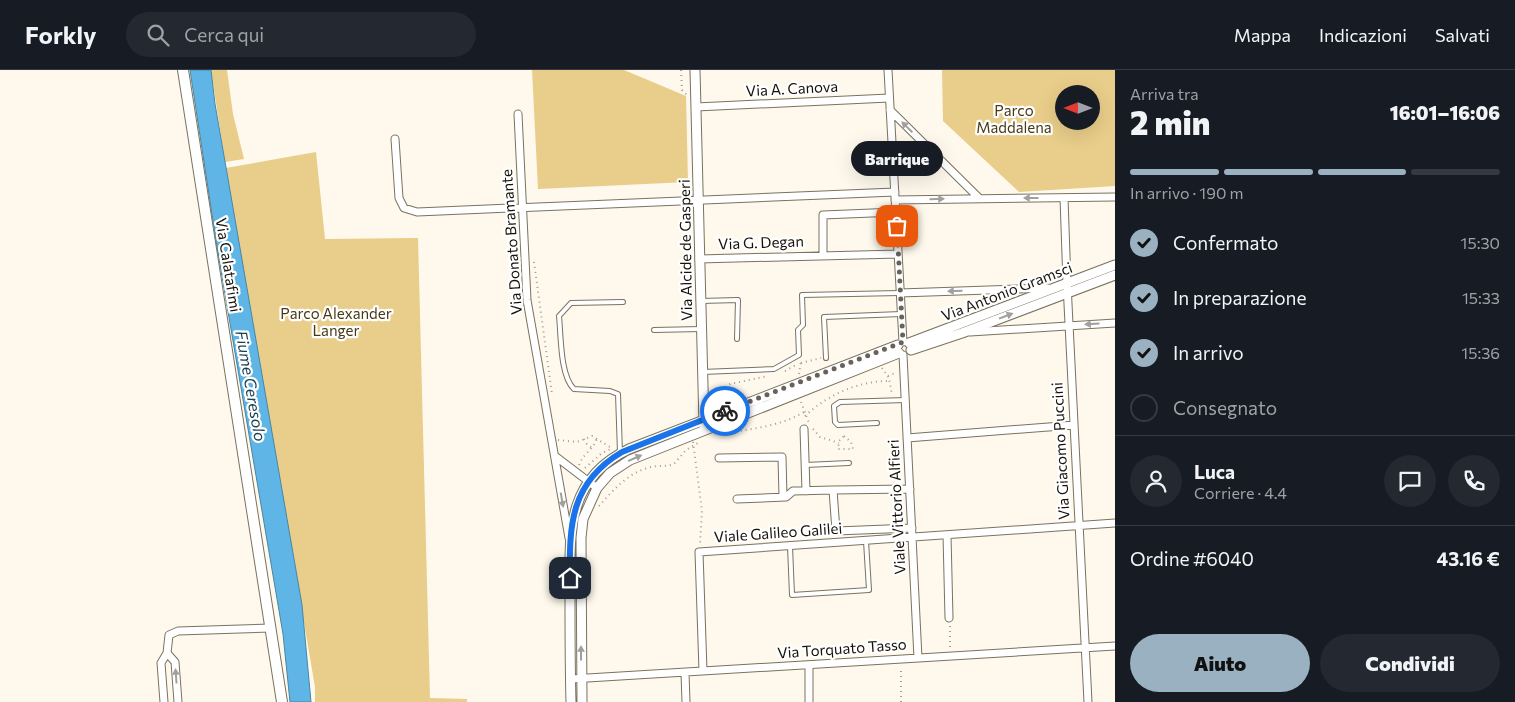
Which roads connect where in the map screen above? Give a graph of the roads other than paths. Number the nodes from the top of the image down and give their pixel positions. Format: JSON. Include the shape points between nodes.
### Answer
{"nodes":[{"id":1,"x":183,"y":70,"type":"edge"},
{"id":2,"x":695,"y":70,"type":"edge"},
{"id":3,"x":888,"y":70,"type":"edge"},
{"id":4,"x":889,"y":98,"type":"junction"},
{"id":5,"x":696,"y":107,"type":"junction"},
{"id":6,"x":890,"y":110,"type":"junction"},
{"id":7,"x":518,"y":114,"type":"dead end"},
{"id":8,"x":394,"y":139,"type":"dead end"},
{"id":9,"x":895,"y":192,"type":"junction"},
{"id":10,"x":1115,"y":197,"type":"edge"},
{"id":11,"x":979,"y":198,"type":"junction"},
{"id":12,"x":1064,"y":198,"type":"junction"},
{"id":13,"x":698,"y":200,"type":"junction"},
{"id":14,"x":895,"y":200,"type":"junction"},
{"id":15,"x":522,"y":209,"type":"junction"},
{"id":16,"x":896,"y":212,"type":"junction"},
{"id":17,"x":898,"y":254,"type":"junction"},
{"id":18,"x":824,"y":255,"type":"junction"},
{"id":19,"x":700,"y":258,"type":"junction"},
{"id":20,"x":1115,"y":265,"type":"edge"},
{"id":21,"x":1115,"y":275,"type":"edge"},
{"id":22,"x":1056,"y":288,"type":"junction"},
{"id":23,"x":1067,"y":289,"type":"junction"},
{"id":24,"x":900,"y":293,"type":"junction"},
{"id":25,"x":701,"y":301,"type":"junction"},
{"id":26,"x":622,"y":302,"type":"dead end"},
{"id":27,"x":902,"y":314,"type":"junction"},
{"id":28,"x":1115,"y":323,"type":"edge"},
{"id":29,"x":1069,"y":326,"type":"junction"},
{"id":30,"x":701,"y":329,"type":"junction"},
{"id":31,"x":654,"y":330,"type":"dead end"},
{"id":32,"x":962,"y":333,"type":"junction"},
{"id":33,"x":737,"y":339,"type":"dead end"},
{"id":34,"x":904,"y":348,"type":"junction"},
{"id":35,"x":826,"y":358,"type":"road end"},
{"id":36,"x":702,"y":372,"type":"junction"},
{"id":37,"x":798,"y":388,"type":"junction"},
{"id":38,"x":906,"y":400,"type":"junction"},
{"id":39,"x":876,"y":423,"type":"dead end"},
{"id":40,"x":704,"y":424,"type":"junction"},
{"id":41,"x":1074,"y":425,"type":"junction"},
{"id":42,"x":804,"y":429,"type":"dead end"},
{"id":43,"x":907,"y":438,"type":"junction"},
{"id":44,"x":620,"y":449,"type":"junction"},
{"id":45,"x":555,"y":456,"type":"junction"},
{"id":46,"x":719,"y":458,"type":"dead end"},
{"id":47,"x":849,"y":463,"type":"dead end"},
{"id":48,"x":805,"y":465,"type":"junction"},
{"id":49,"x":588,"y":481,"type":"junction"},
{"id":50,"x":597,"y":488,"type":"junction"},
{"id":51,"x":910,"y":489,"type":"junction"},
{"id":52,"x":833,"y":490,"type":"junction"},
{"id":53,"x":806,"y":491,"type":"junction"},
{"id":54,"x":783,"y":497,"type":"junction"},
{"id":55,"x":737,"y":499,"type":"dead end"},
{"id":56,"x":1115,"y":523,"type":"edge"},
{"id":57,"x":1079,"y":526,"type":"junction"},
{"id":58,"x":912,"y":528,"type":"junction"},
{"id":59,"x":948,"y":535,"type":"junction"},
{"id":60,"x":912,"y":538,"type":"junction"},
{"id":61,"x":866,"y":541,"type":"junction"},
{"id":62,"x":570,"y":543,"type":"junction"},
{"id":63,"x":790,"y":546,"type":"junction"},
{"id":64,"x":949,"y":618,"type":"road end"},
{"id":65,"x":271,"y":628,"type":"junction"},
{"id":66,"x":1115,"y":646,"type":"edge"},
{"id":67,"x":1085,"y":648,"type":"junction"},
{"id":68,"x":167,"y":654,"type":"junction"},
{"id":69,"x":918,"y":658,"type":"junction"},
{"id":70,"x":809,"y":665,"type":"junction"},
{"id":71,"x":703,"y":671,"type":"junction"},
{"id":72,"x":685,"y":672,"type":"junction"},
{"id":73,"x":581,"y":679,"type":"junction"},
{"id":74,"x":570,"y":680,"type":"junction"},
{"id":75,"x":164,"y":702,"type":"edge"},
{"id":76,"x":178,"y":702,"type":"edge"},
{"id":77,"x":282,"y":702,"type":"edge"},
{"id":78,"x":571,"y":702,"type":"edge"},
{"id":79,"x":582,"y":702,"type":"edge"},
{"id":80,"x":686,"y":702,"type":"edge"},
{"id":81,"x":809,"y":702,"type":"edge"},
{"id":82,"x":1088,"y":702,"type":"edge"}],
"edges":[{"from":1,"to":65,"type":"main road","name":"Via Calatafimi"},
{"from":2,"to":5,"type":"street","name":"Via Alcide de Gasperi"},
{"from":3,"to":4,"type":"street","name":"Viale Vittorio Alfieri"},
{"from":4,"to":5,"type":"street","name":"Via A. Canova"},
{"from":4,"to":6,"type":"street","name":"Viale Vittorio Alfieri"},
{"from":5,"to":13,"type":"street","name":"Via Alcide de Gasperi"},
{"from":6,"to":9,"type":"street","name":"Viale Vittorio Alfieri"},
{"from":11,"to":6,"type":"street","one_way":true},
{"from":7,"to":15,"type":"street","name":"Via Donato Bramante"},
{"from":8,"to":15,"type":"street","via":[[399,198],[404,208],[417,212]]},
{"from":9,"to":13,"type":"street"},
{"from":9,"to":14,"type":"street","name":"Viale Vittorio Alfieri"},
{"from":10,"to":12,"type":"street"},
{"from":12,"to":11,"type":"street","one_way":true},
{"from":14,"to":11,"type":"street","one_way":true},
{"from":12,"to":23,"type":"street","name":"Via Giacomo Puccini"},
{"from":13,"to":15,"type":"street"},
{"from":13,"to":19,"type":"street","name":"Via Alcide de Gasperi"},
{"from":14,"to":16,"type":"street","name":"Viale Vittorio Alfieri"},
{"from":15,"to":45,"type":"street","name":"Via Donato Bramante","via":[[527,300]]},
{"from":16,"to":17,"type":"street","name":"Viale Vittorio Alfieri"},
{"from":16,"to":18,"type":"street","name":"Via G. Degan","via":[[823,215]]},
{"from":17,"to":18,"type":"street","name":"Via G. Degan"},
{"from":17,"to":24,"type":"street","name":"Viale Vittorio Alfieri"},
{"from":18,"to":19,"type":"street","name":"Via G. Degan"},
{"from":19,"to":25,"type":"street","name":"Via Alcide de Gasperi"},
{"from":20,"to":23,"type":"street","name":"Via Antonio Gramsci"},
{"from":21,"to":23,"type":"street","name":"Via Antonio Gramsci"},
{"from":22,"to":23,"type":"street","name":"Via Antonio Gramsci"},
{"from":22,"to":24,"type":"street","one_way":true},
{"from":22,"to":34,"type":"street","name":"Via Antonio Gramsci"},
{"from":23,"to":29,"type":"street","name":"Via Giacomo Puccini"},
{"from":32,"to":23,"type":"street","name":"Via Antonio Gramsci","one_way":true},
{"from":24,"to":27,"type":"street","name":"Viale Vittorio Alfieri"},
{"from":24,"to":36,"type":"lane","via":[[802,296],[799,355],[774,369]]},
{"from":25,"to":30,"type":"street","name":"Via Alcide de Gasperi"},
{"from":25,"to":33,"type":"lane","via":[[738,300]]},
{"from":26,"to":44,"type":"lane","via":[[571,303],[559,316],[565,372],[571,386],[618,394]]},
{"from":27,"to":34,"type":"street","name":"Viale Vittorio Alfieri"},
{"from":27,"to":35,"type":"lane","via":[[824,318]]},
{"from":28,"to":29,"type":"street","one_way":true},
{"from":29,"to":32,"type":"street"},
{"from":29,"to":41,"type":"street","name":"Via Giacomo Puccini"},
{"from":30,"to":31,"type":"lane"},
{"from":30,"to":36,"type":"street","name":"Via Alcide de Gasperi"},
{"from":32,"to":34,"type":"street","name":"Via Antonio Gramsci"},
{"from":34,"to":37,"type":"street","name":"Via Antonio Gramsci"},
{"from":34,"to":37,"type":"street","name":"Via Antonio Gramsci","via":[[876,362]]},
{"from":34,"to":38,"type":"street","name":"Viale Vittorio Alfieri"},
{"from":36,"to":40,"type":"street","name":"Via Alcide de Gasperi"},
{"from":37,"to":40,"type":"street","name":"Via Antonio Gramsci"},
{"from":38,"to":39,"type":"lane","via":[[840,402],[834,406],[838,425]]},
{"from":38,"to":43,"type":"street","name":"Viale Vittorio Alfieri"},
{"from":40,"to":44,"type":"street","name":"Via Antonio Gramsci"},
{"from":50,"to":40,"type":"street","name":"Via Antonio Gramsci","one_way":true,"via":[[610,473],[630,460],[693,434]]},
{"from":41,"to":43,"type":"street"},
{"from":41,"to":57,"type":"street","name":"Via Giacomo Puccini"},
{"from":42,"to":48,"type":"street"},
{"from":43,"to":51,"type":"street","name":"Viale Vittorio Alfieri"},
{"from":44,"to":49,"type":"street","name":"Via Antonio Gramsci"},
{"from":45,"to":49,"type":"street","via":[[577,469]]},
{"from":45,"to":62,"type":"street","name":"Via Donato Bramante","one_way":true},
{"from":46,"to":54,"type":"street","via":[[782,457]]},
{"from":47,"to":48,"type":"lane"},
{"from":48,"to":53,"type":"street"},
{"from":49,"to":50,"type":"street"},
{"from":49,"to":62,"type":"street","name":"Via Antonio Gramsci","via":[[575,507]]},
{"from":73,"to":50,"type":"street","name":"Via Antonio Gramsci","one_way":true,"via":[[581,538],[586,508]]},
{"from":51,"to":52,"type":"street"},
{"from":51,"to":58,"type":"street","name":"Viale Vittorio Alfieri"},
{"from":52,"to":53,"type":"street"},
{"from":52,"to":58,"type":"street","via":[[836,531]]},
{"from":53,"to":54,"type":"street","via":[[793,491]]},
{"from":54,"to":55,"type":"street"},
{"from":56,"to":57,"type":"street","name":"Viale Galileo Galilei"},
{"from":57,"to":59,"type":"street","name":"Viale Galileo Galilei"},
{"from":57,"to":67,"type":"street","name":"Via Giacomo Puccini"},
{"from":58,"to":60,"type":"street","name":"Viale Vittorio Alfieri"},
{"from":59,"to":60,"type":"street","name":"Viale Galileo Galilei"},
{"from":59,"to":64,"type":"street"},
{"from":60,"to":61,"type":"street","name":"Viale Galileo Galilei"},
{"from":60,"to":69,"type":"street","name":"Viale Vittorio Alfieri"},
{"from":61,"to":63,"type":"street","name":"Viale Galileo Galilei"},
{"from":61,"to":63,"type":"lane","via":[[869,590],[792,595]]},
{"from":62,"to":74,"type":"street","name":"Via Donato Bramante"},
{"from":63,"to":71,"type":"street","name":"Viale Galileo Galilei","via":[[699,552]]},
{"from":65,"to":68,"type":"street","via":[[178,630],[169,635]]},
{"from":65,"to":77,"type":"main road","name":"Via Calatafimi"},
{"from":66,"to":67,"type":"street","name":"Via Torquato Tasso"},
{"from":67,"to":69,"type":"street","name":"Via Torquato Tasso"},
{"from":67,"to":82,"type":"street","name":"Via Giacomo Puccini"},
{"from":68,"to":75,"type":"street","via":[[161,663]]},
{"from":76,"to":68,"type":"street","one_way":true,"via":[[175,662]]},
{"from":69,"to":70,"type":"street","name":"Via Torquato Tasso"},
{"from":70,"to":71,"type":"street","name":"Via Torquato Tasso"},
{"from":70,"to":81,"type":"street"},
{"from":71,"to":72,"type":"street","name":"Via Torquato Tasso"},
{"from":72,"to":73,"type":"street","name":"Via Torquato Tasso"},
{"from":72,"to":80,"type":"street"},
{"from":73,"to":74,"type":"street","name":"Via Torquato Tasso"},
{"from":73,"to":79,"type":"street"},
{"from":74,"to":78,"type":"street","name":"Via Donato Bramante"}]}
